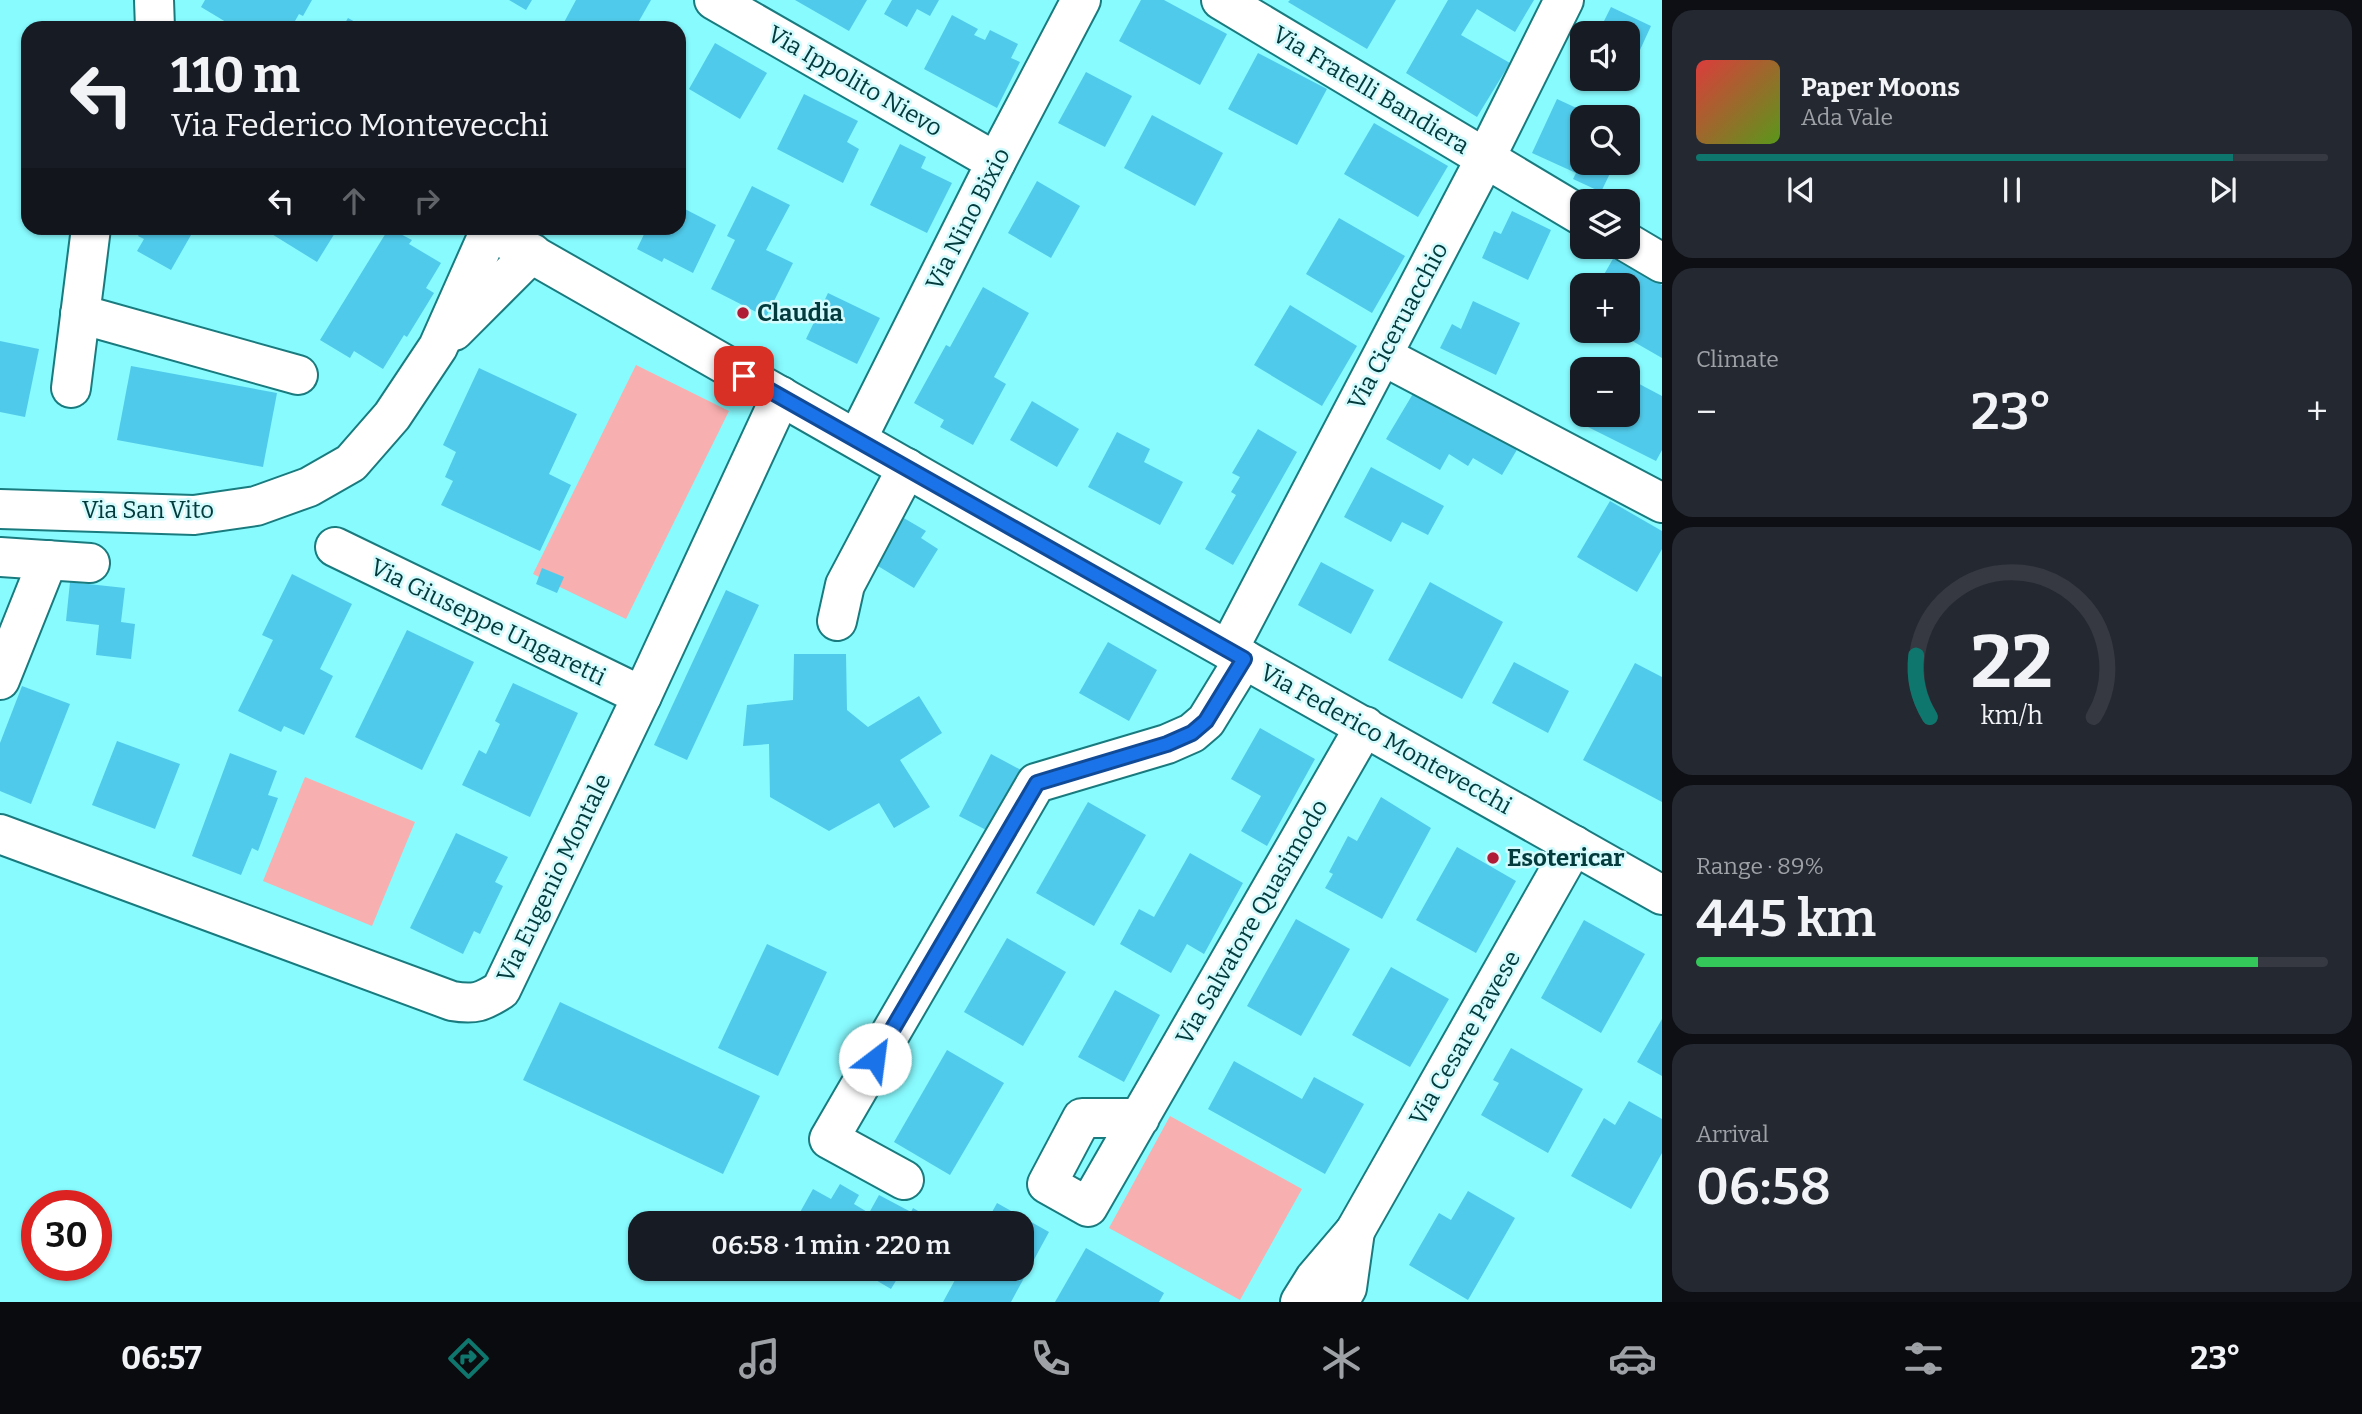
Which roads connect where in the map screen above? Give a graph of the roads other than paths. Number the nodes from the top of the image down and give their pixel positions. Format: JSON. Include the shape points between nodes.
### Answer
{"nodes":[{"id":1,"x":714,"y":0,"type":"edge"},
{"id":2,"x":1081,"y":0,"type":"edge"},
{"id":3,"x":1220,"y":0,"type":"edge"},
{"id":4,"x":1563,"y":0,"type":"edge"},
{"id":5,"x":1485,"y":159,"type":"junction"},
{"id":6,"x":996,"y":162,"type":"junction"},
{"id":7,"x":1570,"y":209,"type":"edge"},
{"id":8,"x":90,"y":235,"type":"edge"},
{"id":9,"x":485,"y":235,"type":"edge"},
{"id":10,"x":499,"y":235,"type":"edge"},
{"id":11,"x":1640,"y":250,"type":"edge"},
{"id":12,"x":533,"y":253,"type":"junction"},
{"id":13,"x":1662,"y":263,"type":"edge"},
{"id":14,"x":80,"y":314,"type":"junction"},
{"id":15,"x":438,"y":347,"type":"junction"},
{"id":16,"x":1383,"y":356,"type":"junction"},
{"id":17,"x":298,"y":375,"type":"dead end"},
{"id":18,"x":71,"y":388,"type":"dead end"},
{"id":19,"x":780,"y":396,"type":"junction"},
{"id":20,"x":857,"y":439,"type":"junction"},
{"id":21,"x":907,"y":468,"type":"junction"},
{"id":22,"x":1662,"y":503,"type":"edge"},
{"id":23,"x":0,"y":509,"type":"edge"},
{"id":24,"x":335,"y":547,"type":"dead end"},
{"id":25,"x":0,"y":557,"type":"edge"},
{"id":26,"x":48,"y":560,"type":"junction"},
{"id":27,"x":90,"y":563,"type":"dead end"},
{"id":28,"x":837,"y":621,"type":"dead end"},
{"id":29,"x":1236,"y":654,"type":"junction"},
{"id":30,"x":0,"y":680,"type":"edge"},
{"id":31,"x":642,"y":696,"type":"junction"},
{"id":32,"x":1365,"y":726,"type":"junction"},
{"id":33,"x":0,"y":834,"type":"edge"},
{"id":34,"x":1574,"y":845,"type":"junction"},
{"id":35,"x":1662,"y":895,"type":"edge"},
{"id":36,"x":1140,"y":1118,"type":"dead end"},
{"id":37,"x":904,"y":1181,"type":"dead end"},
{"id":38,"x":1355,"y":1231,"type":"junction"},
{"id":39,"x":1300,"y":1302,"type":"edge"},
{"id":40,"x":1339,"y":1302,"type":"edge"}],
"edges":[{"from":1,"to":6,"type":"street","name":"Via Ippolito Nievo"},
{"from":2,"to":6,"type":"street","name":"Via Nino Bixio"},
{"from":3,"to":5,"type":"street","name":"Via Fratelli Bandiera"},
{"from":4,"to":5,"type":"street","name":"Via Ciceruacchio"},
{"from":5,"to":7,"type":"street","name":"Via Fratelli Bandiera"},
{"from":5,"to":16,"type":"street","name":"Via Ciceruacchio"},
{"from":6,"to":20,"type":"street","name":"Via Nino Bixio"},
{"from":8,"to":14,"type":"street"},
{"from":9,"to":15,"type":"street","name":"Via San Vito"},
{"from":10,"to":12,"type":"street","name":"Via Federico Montevecchi"},
{"from":11,"to":13,"type":"street"},
{"from":12,"to":15,"type":"street","name":"Via San Vito"},
{"from":12,"to":19,"type":"street","name":"Via Federico Montevecchi"},
{"from":14,"to":17,"type":"street"},
{"from":14,"to":18,"type":"street"},
{"from":15,"to":23,"type":"street","name":"Via San Vito","via":[[393,416],[351,463],[309,487],[256,506],[194,515]]},
{"from":16,"to":22,"type":"street"},
{"from":16,"to":29,"type":"street","name":"Via Ciceruacchio"},
{"from":19,"to":20,"type":"street","name":"Via Federico Montevecchi"},
{"from":19,"to":31,"type":"street","name":"Via Eugenio Montale"},
{"from":20,"to":21,"type":"street","name":"Via Federico Montevecchi"},
{"from":21,"to":28,"type":"street","via":[[845,585]]},
{"from":21,"to":29,"type":"street","name":"Via Federico Montevecchi"},
{"from":24,"to":31,"type":"street","name":"Via Giuseppe Ungaretti"},
{"from":25,"to":26,"type":"street"},
{"from":26,"to":27,"type":"street"},
{"from":26,"to":30,"type":"street"},
{"from":29,"to":32,"type":"street","name":"Via Federico Montevecchi"},
{"from":29,"to":37,"type":"street","name":"Via Ciceruacchio","via":[[1206,721],[1192,733],[1037,783],[829,1139]]},
{"from":31,"to":33,"type":"street","name":"Via Eugenio Montale","via":[[501,990],[471,1005]]},
{"from":32,"to":34,"type":"street","name":"Via Federico Montevecchi"},
{"from":32,"to":36,"type":"street","name":"Via Salvatore Quasimodo"},
{"from":34,"to":35,"type":"street","name":"Via Federico Montevecchi"},
{"from":34,"to":38,"type":"street","name":"Via Cesare Pavese"},
{"from":38,"to":39,"type":"street","name":"Via Cesare Pavese"},
{"from":38,"to":40,"type":"street","name":"Via Cesare Pavese","via":[[1347,1289]]}]}
